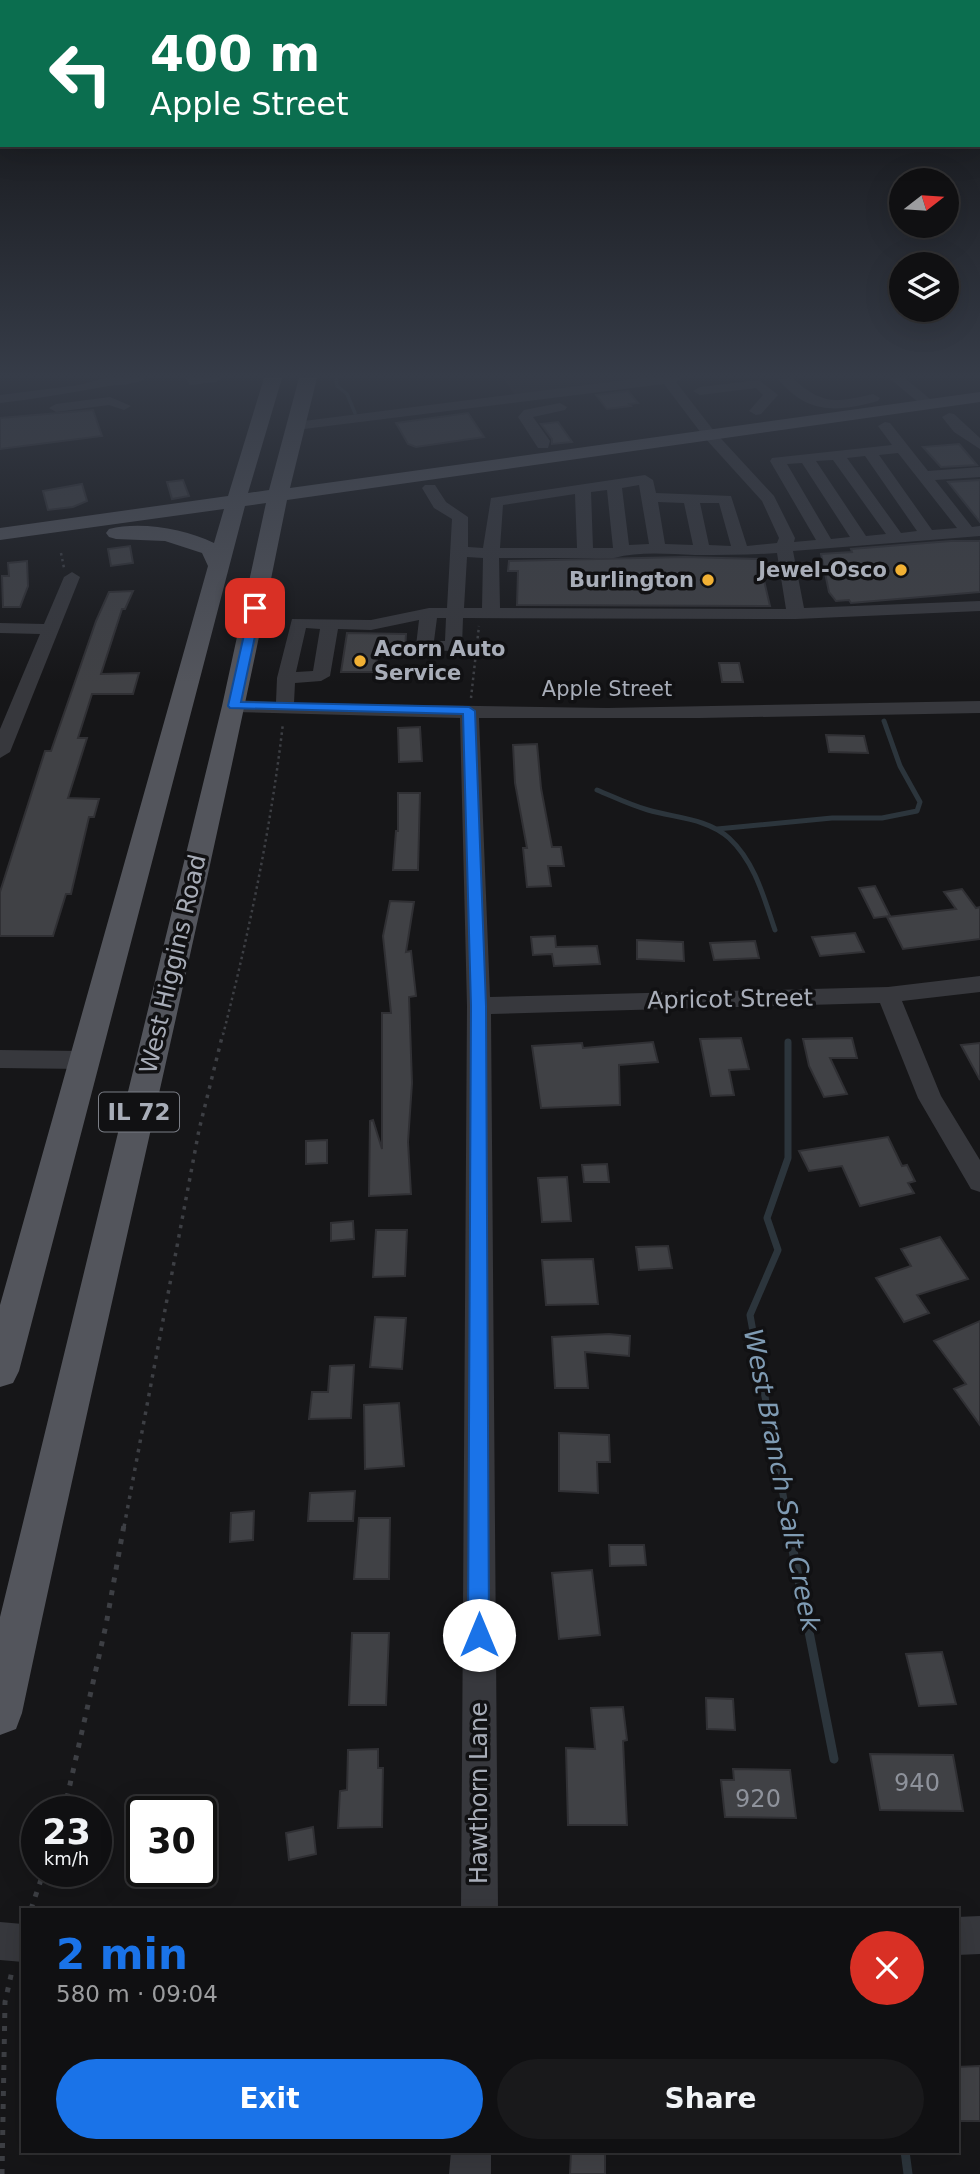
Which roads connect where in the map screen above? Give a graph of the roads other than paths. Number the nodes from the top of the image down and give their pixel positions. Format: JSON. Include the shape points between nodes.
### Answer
{"nodes":[{"id":1,"x":243,"y":479,"type":"edge"},
{"id":2,"x":283,"y":479,"type":"edge"},
{"id":3,"x":388,"y":479,"type":"edge"},
{"id":4,"x":481,"y":479,"type":"edge"},
{"id":5,"x":735,"y":479,"type":"edge"},
{"id":6,"x":788,"y":479,"type":"edge"},
{"id":7,"x":820,"y":479,"type":"edge"},
{"id":8,"x":855,"y":479,"type":"edge"},
{"id":9,"x":888,"y":479,"type":"edge"},
{"id":10,"x":928,"y":479,"type":"edge"},
{"id":11,"x":614,"y":484,"type":"junction"},
{"id":12,"x":430,"y":488,"type":"junction"},
{"id":13,"x":583,"y":489,"type":"junction"},
{"id":14,"x":649,"y":497,"type":"junction"},
{"id":15,"x":691,"y":499,"type":"junction"},
{"id":16,"x":277,"y":502,"type":"junction"},
{"id":17,"x":804,"y":506,"type":"junction"},
{"id":18,"x":235,"y":508,"type":"junction"},
{"id":19,"x":769,"y":508,"type":"junction"},
{"id":20,"x":974,"y":531,"type":"edge"},
{"id":21,"x":101,"y":533,"type":"junction"},
{"id":22,"x":0,"y":534,"type":"edge"},
{"id":23,"x":927,"y":535,"type":"junction"},
{"id":24,"x":897,"y":538,"type":"junction"},
{"id":25,"x":861,"y":541,"type":"junction"},
{"id":26,"x":826,"y":543,"type":"junction"},
{"id":27,"x":492,"y":546,"type":"junction"},
{"id":28,"x":585,"y":546,"type":"junction"},
{"id":29,"x":0,"y":547,"type":"edge"},
{"id":30,"x":784,"y":547,"type":"junction"},
{"id":31,"x":658,"y":549,"type":"junction"},
{"id":32,"x":621,"y":550,"type":"junction"},
{"id":33,"x":702,"y":550,"type":"junction"},
{"id":34,"x":740,"y":551,"type":"junction"},
{"id":35,"x":459,"y":552,"type":"junction"},
{"id":36,"x":219,"y":568,"type":"junction"},
{"id":37,"x":72,"y":577,"type":"dead end"},
{"id":38,"x":980,"y":606,"type":"edge"},
{"id":39,"x":429,"y":613,"type":"junction"},
{"id":40,"x":456,"y":613,"type":"junction"},
{"id":41,"x":485,"y":613,"type":"junction"},
{"id":42,"x":796,"y":614,"type":"junction"},
{"id":43,"x":330,"y":624,"type":"junction"},
{"id":44,"x":0,"y":628,"type":"edge"},
{"id":45,"x":50,"y":629,"type":"junction"},
{"id":46,"x":286,"y":678,"type":"junction"},
{"id":47,"x":234,"y":706,"type":"junction"},
{"id":48,"x":980,"y":706,"type":"edge"},
{"id":49,"x":285,"y":708,"type":"junction"},
{"id":50,"x":469,"y":711,"type":"junction"},
{"id":51,"x":0,"y":752,"type":"edge"},
{"id":52,"x":980,"y":984,"type":"edge"},
{"id":53,"x":888,"y":995,"type":"junction"},
{"id":54,"x":478,"y":1006,"type":"junction"},
{"id":55,"x":0,"y":1059,"type":"edge"},
{"id":56,"x":83,"y":1060,"type":"junction"},
{"id":57,"x":980,"y":1182,"type":"edge"},
{"id":58,"x":0,"y":1371,"type":"edge"},
{"id":59,"x":0,"y":1713,"type":"edge"},
{"id":60,"x":479,"y":1908,"type":"edge"},
{"id":61,"x":980,"y":1935,"type":"edge"},
{"id":62,"x":959,"y":1936,"type":"edge"},
{"id":63,"x":0,"y":1941,"type":"edge"},
{"id":64,"x":21,"y":1943,"type":"edge"},
{"id":65,"x":471,"y":2153,"type":"edge"},
{"id":66,"x":470,"y":2174,"type":"edge"}],
"edges":[{"from":1,"to":18,"type":"main road","number":"IL 72"},
{"from":2,"to":16,"type":"main road","name":"West Higgins Road","number":"IL 72"},
{"from":3,"to":16,"type":"main road"},
{"from":4,"to":12,"type":"main road"},
{"from":5,"to":19,"type":"street"},
{"from":6,"to":17,"type":"street"},
{"from":7,"to":25,"type":"street"},
{"from":8,"to":24,"type":"street"},
{"from":9,"to":23,"type":"street"},
{"from":10,"to":20,"type":"street"},
{"from":11,"to":13,"type":"street"},
{"from":11,"to":14,"type":"street","via":[[645,480]]},
{"from":11,"to":32,"type":"street"},
{"from":12,"to":16,"type":"main road"},
{"from":12,"to":35,"type":"street","via":[[440,505],[460,517]]},
{"from":13,"to":27,"type":"street","via":[[496,501]]},
{"from":13,"to":28,"type":"street"},
{"from":14,"to":15,"type":"street"},
{"from":14,"to":31,"type":"street"},
{"from":15,"to":33,"type":"street"},
{"from":15,"to":34,"type":"street","via":[[726,499]]},
{"from":16,"to":18,"type":"main road"},
{"from":16,"to":47,"type":"main road","name":"West Higgins Road","number":"IL 72"},
{"from":17,"to":19,"type":"street"},
{"from":17,"to":26,"type":"street"},
{"from":18,"to":21,"type":"main road"},
{"from":18,"to":22,"type":"main road"},
{"from":18,"to":36,"type":"main road","number":"IL 72"},
{"from":19,"to":30,"type":"street","via":[[775,538]]},
{"from":20,"to":23,"type":"street"},
{"from":21,"to":29,"type":"main road"},
{"from":21,"to":36,"type":"main road","via":[[155,533],[195,540],[211,549]]},
{"from":23,"to":24,"type":"street"},
{"from":24,"to":25,"type":"street"},
{"from":25,"to":26,"type":"street"},
{"from":26,"to":30,"type":"street"},
{"from":27,"to":28,"type":"street"},
{"from":27,"to":35,"type":"street"},
{"from":27,"to":41,"type":"street"},
{"from":28,"to":32,"type":"street","via":[[614,553]]},
{"from":30,"to":34,"type":"street"},
{"from":30,"to":42,"type":"street"},
{"from":31,"to":32,"type":"street"},
{"from":31,"to":33,"type":"street"},
{"from":33,"to":34,"type":"street"},
{"from":35,"to":40,"type":"street"},
{"from":36,"to":56,"type":"main road","number":"IL 72"},
{"from":37,"to":45,"type":"street"},
{"from":38,"to":42,"type":"street"},
{"from":39,"to":40,"type":"street"},
{"from":39,"to":40,"type":"street","via":[[425,646],[453,646]]},
{"from":39,"to":43,"type":"street","via":[[371,625]]},
{"from":40,"to":41,"type":"street"},
{"from":41,"to":42,"type":"street"},
{"from":43,"to":46,"type":"street","via":[[321,676]]},
{"from":43,"to":46,"type":"street","via":[[298,623]]},
{"from":44,"to":45,"type":"street"},
{"from":45,"to":51,"type":"street"},
{"from":46,"to":49,"type":"street"},
{"from":47,"to":49,"type":"street","name":"Apple Street"},
{"from":47,"to":59,"type":"main road","name":"West Higgins Road","number":"IL 72"},
{"from":48,"to":50,"type":"street","name":"Apple Street","via":[[786,712]]},
{"from":49,"to":50,"type":"street","name":"Apple Street"},
{"from":50,"to":54,"type":"street","name":"Hawthorn Lane"},
{"from":52,"to":53,"type":"street","name":"Apricot Street"},
{"from":53,"to":54,"type":"street","name":"Apricot Street"},
{"from":53,"to":57,"type":"street","via":[[930,1098]]},
{"from":54,"to":60,"type":"street","name":"Hawthorn Lane"},
{"from":55,"to":56,"type":"street"},
{"from":56,"to":58,"type":"main road","number":"IL 72"},
{"from":61,"to":62,"type":"street"},
{"from":63,"to":64,"type":"street"},
{"from":65,"to":66,"type":"street"}]}
